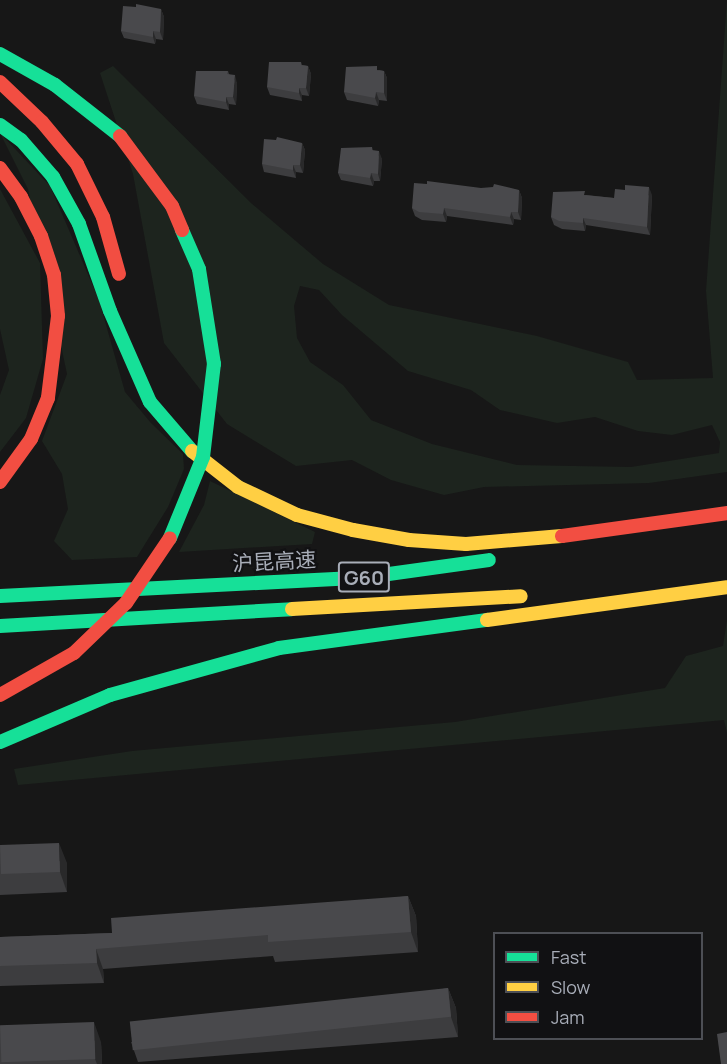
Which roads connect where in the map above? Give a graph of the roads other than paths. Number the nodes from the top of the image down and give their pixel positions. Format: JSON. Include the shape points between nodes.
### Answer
{"nodes":[{"id":1,"x":0,"y":54,"type":"edge"},
{"id":2,"x":0,"y":82,"type":"edge"},
{"id":3,"x":0,"y":124,"type":"edge"},
{"id":4,"x":0,"y":168,"type":"edge"},
{"id":5,"x":122,"y":288,"type":"dead end"},
{"id":6,"x":127,"y":310,"type":"dead end"},
{"id":7,"x":129,"y":353,"type":"junction"},
{"id":8,"x":0,"y":482,"type":"edge"},
{"id":9,"x":725,"y":513,"type":"edge"},
{"id":10,"x":726,"y":528,"type":"edge"},
{"id":11,"x":548,"y":552,"type":"dead end"},
{"id":12,"x":501,"y":559,"type":"dead end"},
{"id":13,"x":727,"y":587,"type":"edge"},
{"id":14,"x":561,"y":594,"type":"dead end"},
{"id":15,"x":537,"y":595,"type":"dead end"},
{"id":16,"x":0,"y":596,"type":"edge"},
{"id":17,"x":0,"y":626,"type":"edge"},
{"id":18,"x":0,"y":695,"type":"edge"},
{"id":19,"x":0,"y":742,"type":"edge"}],
"edges":[{"from":1,"to":18,"type":"highway","bridge":true,"via":[[55,85],[120,136],[172,206],[199,268],[214,364],[206,447],[167,546],[126,603],[74,653]]},
{"from":2,"to":5,"type":"highway","via":[[42,122],[77,164],[103,217]]},
{"from":3,"to":7,"type":"highway","via":[[21,140],[53,177],[79,224]]},
{"from":4,"to":8,"type":"highway","via":[[21,197],[41,236],[54,275],[58,316],[48,398],[31,438]]},
{"from":6,"to":7,"type":"highway"},
{"from":7,"to":9,"type":"highway","via":[[150,402],[189,448],[238,487],[297,515],[409,540],[466,544],[523,541]]},
{"from":10,"to":11,"type":"highway"},
{"from":12,"to":16,"type":"highway","name":"沪昆高速","number":"G60","via":[[360,578]]},
{"from":13,"to":14,"type":"highway"},
{"from":13,"to":19,"type":"highway","via":[[279,648],[110,694]]},
{"from":15,"to":17,"type":"highway","number":"G60"}]}
